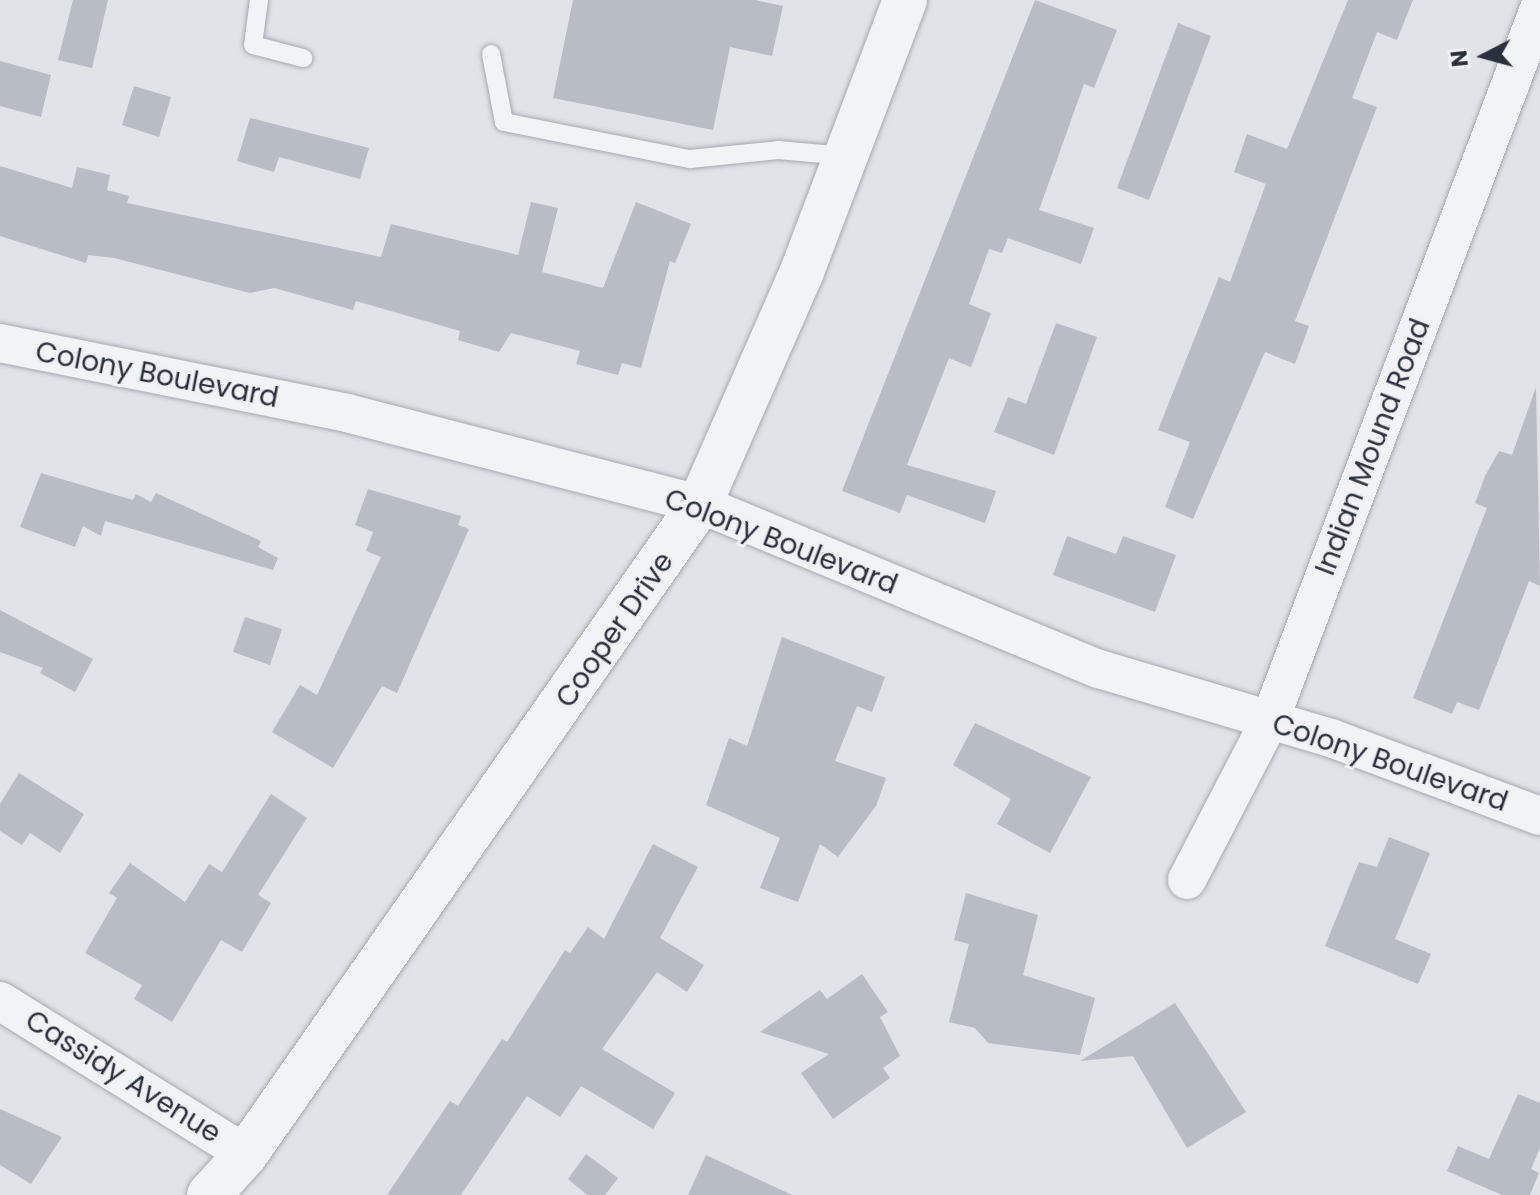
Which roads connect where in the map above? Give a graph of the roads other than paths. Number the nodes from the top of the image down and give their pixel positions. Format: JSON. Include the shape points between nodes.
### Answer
{"nodes":[{"id":1,"x":259,"y":0,"type":"edge"},
{"id":2,"x":905,"y":0,"type":"edge"},
{"id":3,"x":1540,"y":6,"type":"edge"},
{"id":4,"x":491,"y":54,"type":"dead end"},
{"id":5,"x":303,"y":58,"type":"dead end"},
{"id":6,"x":846,"y":156,"type":"junction"},
{"id":7,"x":0,"y":343,"type":"edge"},
{"id":8,"x":700,"y":504,"type":"junction"},
{"id":9,"x":1270,"y":720,"type":"junction"},
{"id":10,"x":1540,"y":816,"type":"edge"},
{"id":11,"x":1187,"y":880,"type":"dead end"},
{"id":12,"x":0,"y":1001,"type":"edge"},
{"id":13,"x":246,"y":1154,"type":"junction"},
{"id":14,"x":209,"y":1195,"type":"edge"}],
"edges":[{"from":1,"to":5,"type":"lane","via":[[253,45]]},
{"from":2,"to":6,"type":"street","name":"Cooper Drive"},
{"from":3,"to":9,"type":"street","name":"Indian Mound Road"},
{"from":4,"to":6,"type":"lane","via":[[504,122],[690,159],[778,150]]},
{"from":6,"to":8,"type":"street","name":"Cooper Drive"},
{"from":7,"to":8,"type":"street","name":"Colony Boulevard","via":[[347,413]]},
{"from":8,"to":9,"type":"street","name":"Colony Boulevard","via":[[1099,669]]},
{"from":8,"to":13,"type":"street","name":"Cooper Drive"},
{"from":9,"to":10,"type":"street","name":"Colony Boulevard"},
{"from":9,"to":11,"type":"street","name":"Indian Mound Road"},
{"from":12,"to":13,"type":"street","name":"Cassidy Avenue"},
{"from":13,"to":14,"type":"street","name":"Cooper Drive"}]}
